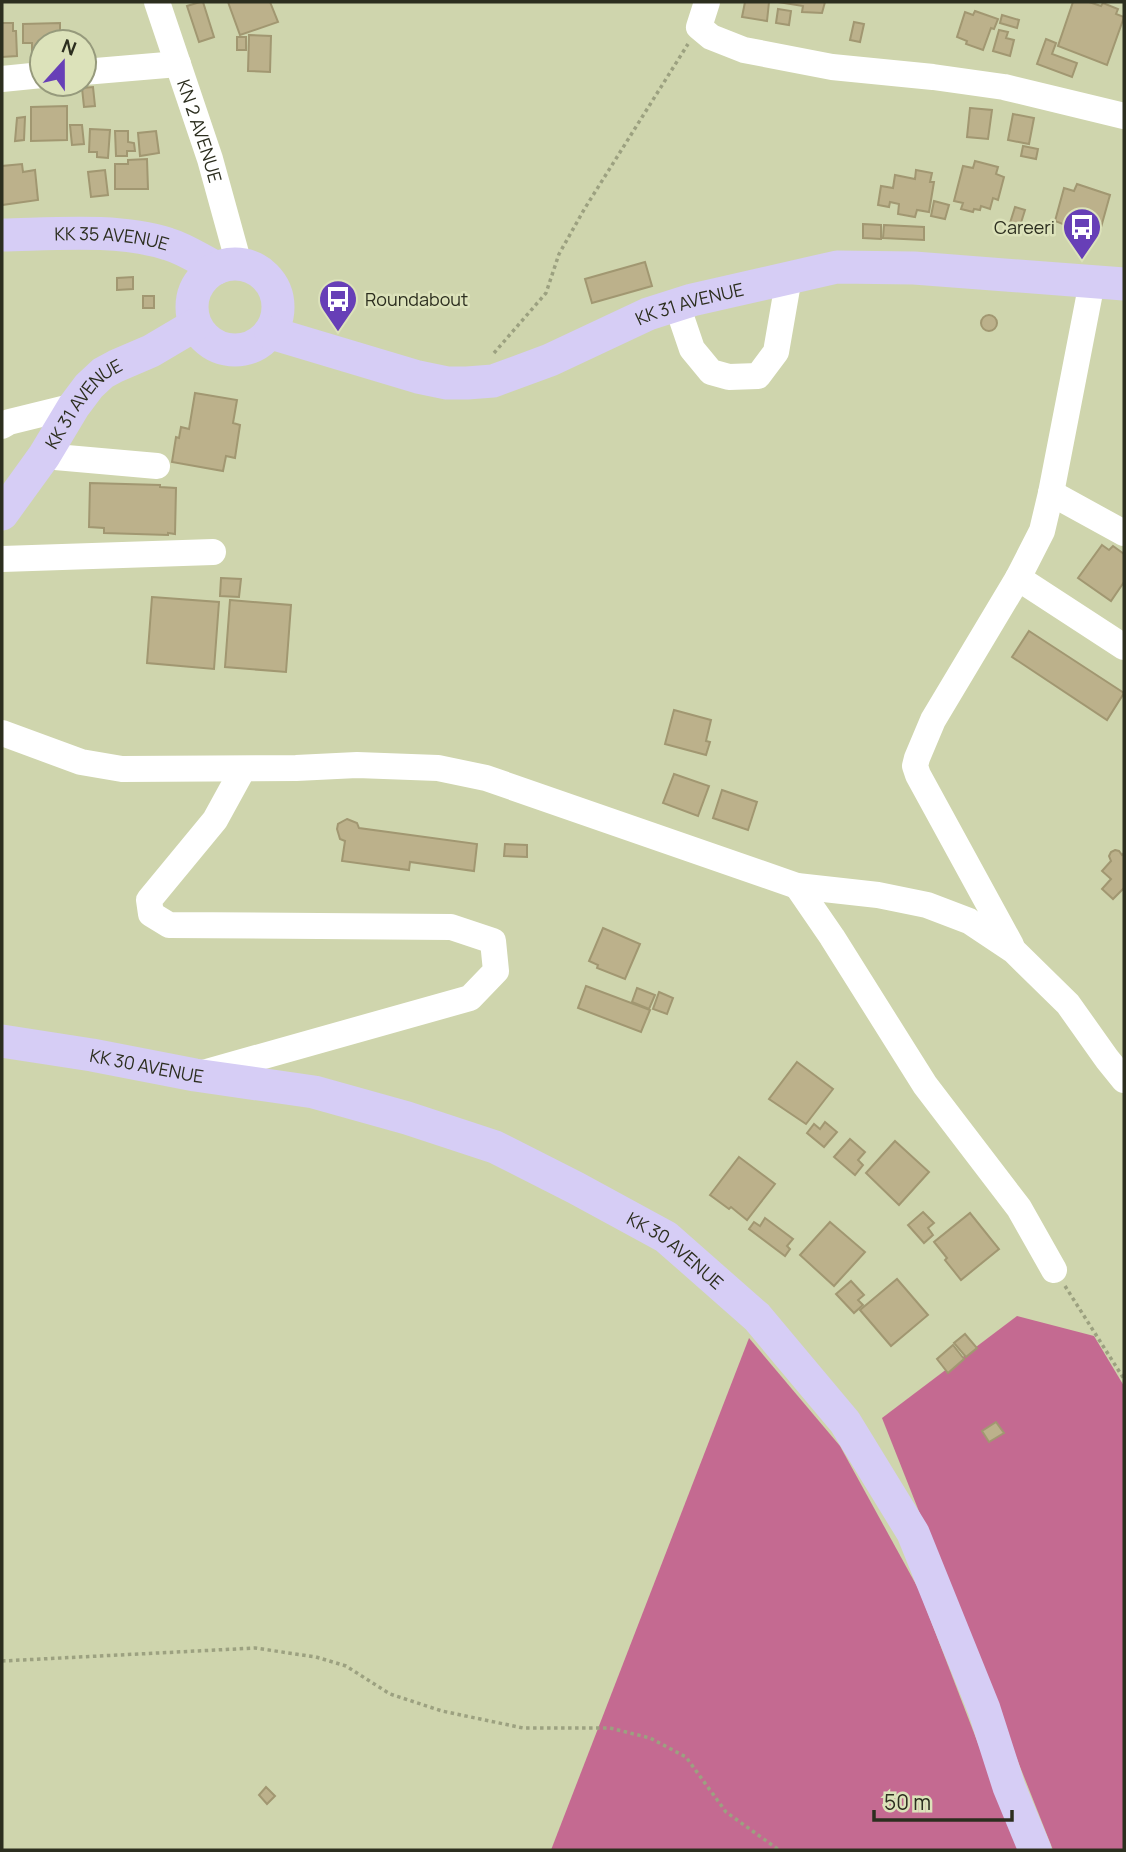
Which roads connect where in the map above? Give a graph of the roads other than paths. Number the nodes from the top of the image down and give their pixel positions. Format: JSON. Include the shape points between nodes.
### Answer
{"nodes":[{"id":1,"x":157,"y":2,"type":"edge"},
{"id":2,"x":708,"y":2,"type":"edge"},
{"id":3,"x":178,"y":64,"type":"junction"},
{"id":4,"x":98,"y":71,"type":"edge"},
{"id":5,"x":28,"y":76,"type":"edge"},
{"id":6,"x":2,"y":79,"type":"edge"},
{"id":7,"x":1124,"y":116,"type":"edge"},
{"id":8,"x":2,"y":235,"type":"edge"},
{"id":9,"x":228,"y":266,"type":"junction"},
{"id":10,"x":789,"y":277,"type":"junction"},
{"id":11,"x":1108,"y":283,"type":"edge"},
{"id":12,"x":677,"y":305,"type":"junction"},
{"id":13,"x":195,"y":326,"type":"junction"},
{"id":14,"x":271,"y":332,"type":"junction"},
{"id":15,"x":74,"y":405,"type":"junction"},
{"id":16,"x":2,"y":426,"type":"edge"},
{"id":17,"x":44,"y":456,"type":"junction"},
{"id":18,"x":157,"y":466,"type":"dead end"},
{"id":19,"x":1051,"y":494,"type":"junction"},
{"id":20,"x":2,"y":514,"type":"edge"},
{"id":21,"x":1124,"y":533,"type":"edge"},
{"id":22,"x":213,"y":552,"type":"dead end"},
{"id":23,"x":2,"y":559,"type":"edge"},
{"id":24,"x":1018,"y":578,"type":"junction"},
{"id":25,"x":1124,"y":647,"type":"edge"},
{"id":26,"x":2,"y":733,"type":"edge"},
{"id":27,"x":243,"y":769,"type":"junction"},
{"id":28,"x":797,"y":886,"type":"junction"},
{"id":29,"x":1014,"y":951,"type":"junction"},
{"id":30,"x":2,"y":1041,"type":"edge"},
{"id":31,"x":195,"y":1075,"type":"junction"},
{"id":32,"x":1124,"y":1080,"type":"edge"},
{"id":33,"x":1054,"y":1270,"type":"road end"},
{"id":34,"x":1035,"y":1850,"type":"edge"}],
"edges":[{"from":1,"to":3,"type":"street","name":"KN 2 AVENUE"},
{"from":2,"to":7,"type":"street","via":[[699,27],[710,37],[744,50],[832,67],[1004,87]]},
{"from":3,"to":4,"type":"street"},
{"from":3,"to":9,"type":"street","name":"KN 2 AVENUE","via":[[210,159]]},
{"from":5,"to":6,"type":"street"},
{"from":8,"to":9,"type":"main road","name":"KK 35 AVENUE","via":[[82,233],[157,240]]},
{"from":9,"to":13,"type":"main road","via":[[199,282],[191,303]]},
{"from":9,"to":14,"type":"main road","via":[[250,267],[275,289],[279,311]]},
{"from":10,"to":11,"type":"main road","name":"KK 31 AVENUE","via":[[836,267],[914,268]]},
{"from":10,"to":12,"type":"main road","name":"KK 31 AVENUE"},
{"from":10,"to":12,"type":"street","via":[[776,352],[758,376],[711,372],[692,349]]},
{"from":11,"to":19,"type":"street"},
{"from":12,"to":14,"type":"main road","name":"KK 31 AVENUE","via":[[550,360],[493,381],[467,383],[418,377]]},
{"from":13,"to":14,"type":"main road","via":[[210,343],[231,351],[254,347]]},
{"from":13,"to":15,"type":"main road","name":"KK 31 AVENUE","via":[[103,373]]},
{"from":15,"to":16,"type":"street"},
{"from":15,"to":17,"type":"main road","name":"KK 31 AVENUE"},
{"from":17,"to":18,"type":"street"},
{"from":17,"to":20,"type":"main road","name":"KK 31 AVENUE"},
{"from":19,"to":21,"type":"street"},
{"from":19,"to":24,"type":"street","via":[[1042,531]]},
{"from":22,"to":23,"type":"street"},
{"from":24,"to":25,"type":"street"},
{"from":24,"to":29,"type":"street","via":[[933,720],[915,766]]},
{"from":26,"to":27,"type":"street","via":[[80,762],[122,769]]},
{"from":27,"to":28,"type":"street","via":[[438,768],[486,778]]},
{"from":27,"to":31,"type":"street","via":[[215,820],[149,900],[151,914],[169,925],[451,927],[492,941],[496,971],[470,998]]},
{"from":28,"to":29,"type":"street","via":[[878,895],[937,908],[969,920]]},
{"from":28,"to":33,"type":"street","via":[[925,1085],[1019,1208]]},
{"from":29,"to":32,"type":"street","via":[[1068,1004]]},
{"from":30,"to":31,"type":"main road","name":"KK 30 AVENUE"},
{"from":31,"to":34,"type":"main road","name":"KK 30 AVENUE","via":[[314,1092],[495,1147],[666,1237],[757,1317],[845,1422],[913,1533]]}]}
